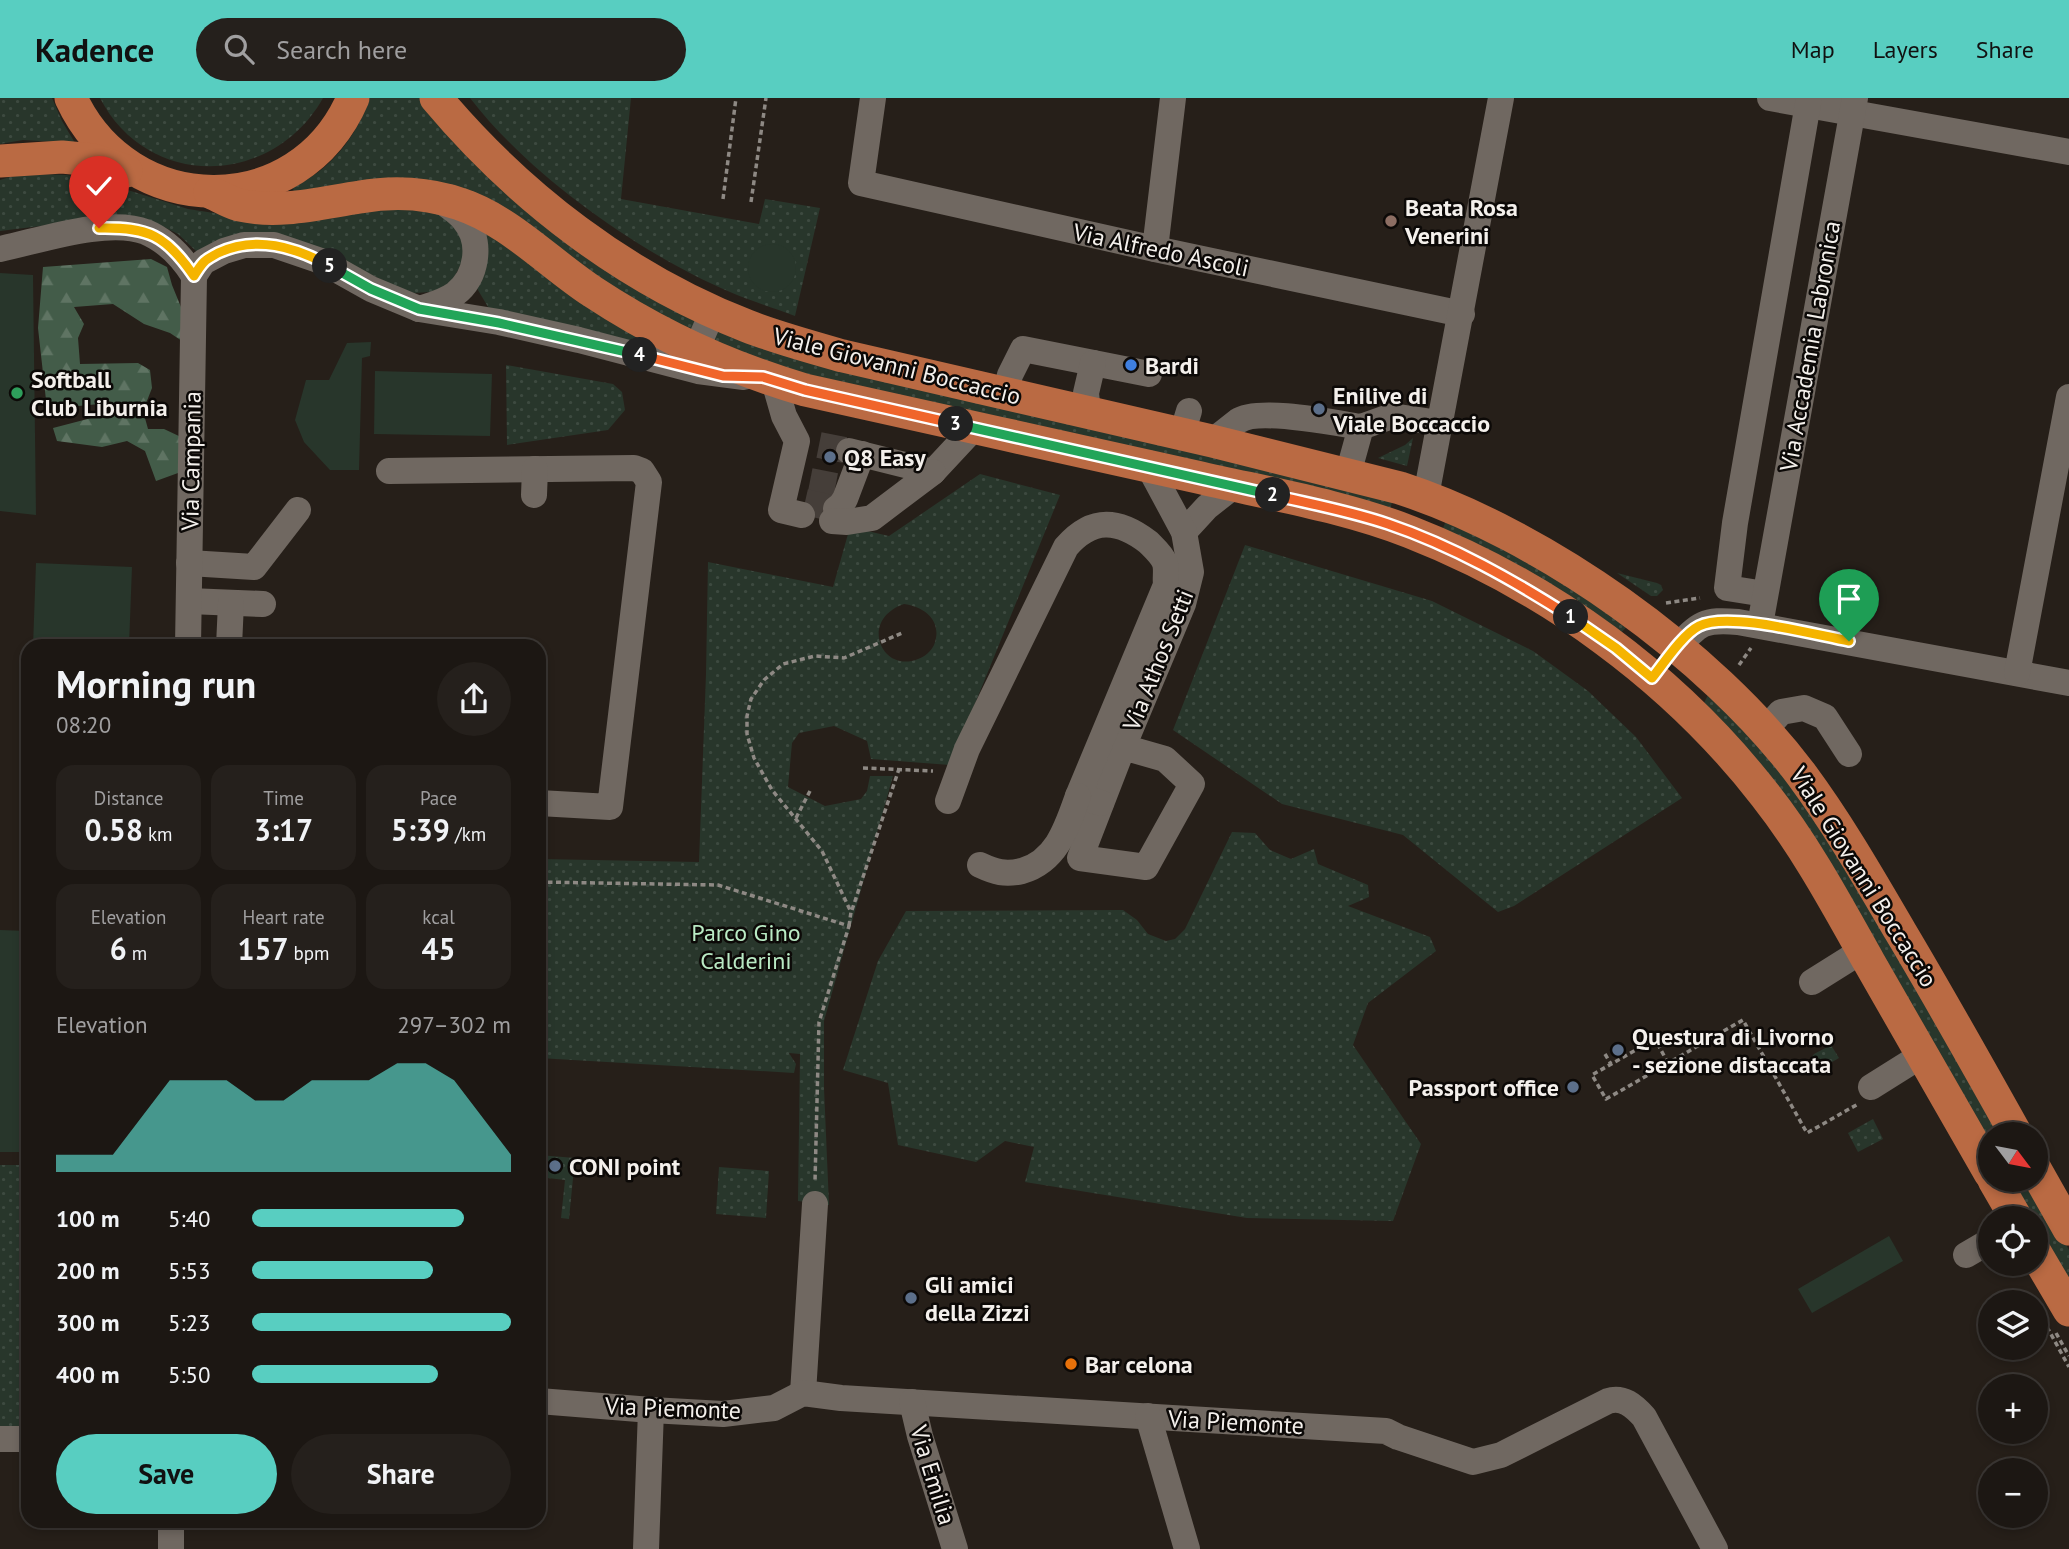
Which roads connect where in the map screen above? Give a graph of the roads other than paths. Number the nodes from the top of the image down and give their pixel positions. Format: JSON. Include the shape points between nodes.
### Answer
{"nodes":[{"id":1,"x":71,"y":98,"type":"edge"},
{"id":2,"x":353,"y":98,"type":"edge"},
{"id":3,"x":436,"y":98,"type":"edge"},
{"id":4,"x":873,"y":98,"type":"edge"},
{"id":5,"x":1173,"y":98,"type":"edge"},
{"id":6,"x":1502,"y":98,"type":"edge"},
{"id":7,"x":1770,"y":98,"type":"edge"},
{"id":8,"x":1808,"y":101,"type":"edge"},
{"id":9,"x":1850,"y":103,"type":"edge"},
{"id":10,"x":2069,"y":152,"type":"edge"},
{"id":11,"x":0,"y":161,"type":"edge"},
{"id":12,"x":152,"y":179,"type":"junction"},
{"id":13,"x":210,"y":192,"type":"junction"},
{"id":14,"x":435,"y":197,"type":"junction"},
{"id":15,"x":8,"y":245,"type":"edge"},
{"id":16,"x":1155,"y":249,"type":"junction"},
{"id":17,"x":194,"y":276,"type":"junction"},
{"id":18,"x":419,"y":309,"type":"junction"},
{"id":19,"x":713,"y":311,"type":"junction"},
{"id":20,"x":1462,"y":314,"type":"junction"},
{"id":21,"x":696,"y":350,"type":"junction"},
{"id":22,"x":1093,"y":363,"type":"junction"},
{"id":23,"x":1149,"y":374,"type":"dead end"},
{"id":24,"x":768,"y":379,"type":"junction"},
{"id":25,"x":1005,"y":395,"type":"junction"},
{"id":26,"x":2069,"y":397,"type":"edge"},
{"id":27,"x":1088,"y":413,"type":"junction"},
{"id":28,"x":1439,"y":423,"type":"junction"},
{"id":29,"x":1361,"y":427,"type":"junction"},
{"id":30,"x":974,"y":428,"type":"junction"},
{"id":31,"x":1194,"y":429,"type":"junction"},
{"id":32,"x":1148,"y":466,"type":"junction"},
{"id":33,"x":536,"y":469,"type":"junction"},
{"id":34,"x":389,"y":471,"type":"dead end"},
{"id":35,"x":933,"y":472,"type":"junction"},
{"id":36,"x":1348,"y":474,"type":"junction"},
{"id":37,"x":801,"y":478,"type":"dead end"},
{"id":38,"x":1235,"y":485,"type":"junction"},
{"id":39,"x":534,"y":495,"type":"dead end"},
{"id":40,"x":1426,"y":496,"type":"junction"},
{"id":41,"x":298,"y":510,"type":"dead end"},
{"id":42,"x":1184,"y":532,"type":"junction"},
{"id":43,"x":1413,"y":534,"type":"junction"},
{"id":44,"x":189,"y":563,"type":"junction"},
{"id":45,"x":1716,"y":593,"type":"junction"},
{"id":46,"x":1765,"y":594,"type":"junction"},
{"id":47,"x":189,"y":601,"type":"junction"},
{"id":48,"x":230,"y":603,"type":"junction"},
{"id":49,"x":263,"y":604,"type":"dead end"},
{"id":50,"x":1722,"y":621,"type":"junction"},
{"id":51,"x":1762,"y":625,"type":"junction"},
{"id":52,"x":188,"y":639,"type":"edge"},
{"id":53,"x":229,"y":639,"type":"edge"},
{"id":54,"x":1677,"y":648,"type":"junction"},
{"id":55,"x":2017,"y":673,"type":"junction"},
{"id":56,"x":1652,"y":678,"type":"junction"},
{"id":57,"x":2069,"y":683,"type":"edge"},
{"id":58,"x":1765,"y":730,"type":"junction"},
{"id":59,"x":1123,"y":747,"type":"junction"},
{"id":60,"x":1849,"y":754,"type":"dead end"},
{"id":61,"x":1090,"y":800,"type":"junction"},
{"id":62,"x":948,"y":801,"type":"dead end"},
{"id":63,"x":546,"y":803,"type":"edge"},
{"id":64,"x":980,"y":864,"type":"dead end"},
{"id":65,"x":1863,"y":950,"type":"junction"},
{"id":66,"x":1812,"y":982,"type":"dead end"},
{"id":67,"x":1922,"y":1055,"type":"junction"},
{"id":68,"x":1868,"y":1093,"type":"road end"},
{"id":69,"x":2009,"y":1122,"type":"edge"},
{"id":70,"x":1978,"y":1152,"type":"edge"},
{"id":71,"x":2048,"y":1192,"type":"edge"},
{"id":72,"x":809,"y":1220,"type":"road end"},
{"id":73,"x":2069,"y":1229,"type":"edge"},
{"id":74,"x":1978,"y":1248,"type":"edge"},
{"id":75,"x":1966,"y":1255,"type":"dead end"},
{"id":76,"x":2043,"y":1276,"type":"edge"},
{"id":77,"x":2056,"y":1315,"type":"edge"},
{"id":78,"x":803,"y":1393,"type":"junction"},
{"id":79,"x":546,"y":1402,"type":"edge"},
{"id":80,"x":912,"y":1402,"type":"junction"},
{"id":81,"x":651,"y":1410,"type":"junction"},
{"id":82,"x":1148,"y":1416,"type":"junction"},
{"id":83,"x":0,"y":1439,"type":"edge"},
{"id":84,"x":21,"y":1439,"type":"edge"},
{"id":85,"x":172,"y":1528,"type":"edge"},
{"id":86,"x":171,"y":1549,"type":"edge"},
{"id":87,"x":646,"y":1549,"type":"edge"},
{"id":88,"x":955,"y":1549,"type":"edge"},
{"id":89,"x":1187,"y":1549,"type":"edge"},
{"id":90,"x":1715,"y":1549,"type":"edge"}],
"edges":[{"from":1,"to":12,"type":"main road","name":"Viale Giovanni Boccaccio","via":[[108,151]]},
{"from":2,"to":13,"type":"main road","name":"Viale Giovanni Boccaccio","via":[[334,131],[299,164],[256,185]]},
{"from":3,"to":19,"type":"main road","name":"Viale Giovanni Boccaccio","via":[[492,160],[574,229],[605,252]]},
{"from":4,"to":16,"type":"street","name":"Via Alfredo Ascoli","via":[[861,183]]},
{"from":5,"to":16,"type":"street"},
{"from":6,"to":20,"type":"street"},
{"from":7,"to":8,"type":"street"},
{"from":8,"to":9,"type":"street"},
{"from":8,"to":45,"type":"street","name":"Via Accademia Labronica","via":[[1735,523]]},
{"from":9,"to":10,"type":"street"},
{"from":9,"to":46,"type":"street","name":"Via Accademia Labronica"},
{"from":11,"to":12,"type":"main road","via":[[93,160]]},
{"from":12,"to":13,"type":"main road","name":"Viale Giovanni Boccaccio"},
{"from":13,"to":14,"type":"main road","name":"Viale Giovanni Boccaccio","via":[[236,204],[279,209],[377,195]]},
{"from":14,"to":18,"type":"street","via":[[469,227],[475,262],[457,292]]},
{"from":14,"to":21,"type":"main road","name":"Viale Giovanni Boccaccio","via":[[485,215],[592,292]]},
{"from":15,"to":17,"type":"street","via":[[99,228],[131,228],[168,245]]},
{"from":16,"to":20,"type":"street","name":"Via Alfredo Ascoli"},
{"from":17,"to":18,"type":"street","name":"Viale Giovanni Boccaccio","via":[[203,262],[224,251],[244,244],[274,245],[321,261],[364,286]]},
{"from":17,"to":44,"type":"street","name":"Via Campania"},
{"from":18,"to":24,"type":"street","name":"Viale Giovanni Boccaccio","via":[[569,337],[710,373]]},
{"from":19,"to":21,"type":"street"},
{"from":19,"to":25,"type":"main road","name":"Viale Giovanni Boccaccio","via":[[792,342]]},
{"from":20,"to":28,"type":"street"},
{"from":21,"to":24,"type":"main road","name":"Viale Giovanni Boccaccio"},
{"from":22,"to":23,"type":"street"},
{"from":22,"to":25,"type":"street","via":[[1023,349]]},
{"from":22,"to":27,"type":"street","via":[[1086,393]]},
{"from":24,"to":30,"type":"main road","name":"Viale Giovanni Boccaccio"},
{"from":24,"to":37,"type":"street"},
{"from":25,"to":27,"type":"main road","name":"Viale Giovanni Boccaccio"},
{"from":26,"to":55,"type":"street"},
{"from":27,"to":31,"type":"main road","name":"Viale Giovanni Boccaccio"},
{"from":28,"to":29,"type":"street","via":[[1392,416]]},
{"from":28,"to":40,"type":"street"},
{"from":29,"to":31,"type":"street","via":[[1270,415],[1239,420],[1233,426]]},
{"from":29,"to":36,"type":"street"},
{"from":30,"to":32,"type":"main road","name":"Viale Giovanni Boccaccio"},
{"from":30,"to":35,"type":"street"},
{"from":31,"to":36,"type":"main road","name":"Viale Giovanni Boccaccio"},
{"from":32,"to":38,"type":"main road","name":"Viale Giovanni Boccaccio"},
{"from":32,"to":42,"type":"street","name":"Via Athos Setti"},
{"from":33,"to":34,"type":"street"},
{"from":33,"to":39,"type":"street"},
{"from":33,"to":63,"type":"street","via":[[634,468],[649,482],[610,807]]},
{"from":35,"to":35,"type":"street","via":[[845,484],[847,522],[872,518]]},
{"from":36,"to":40,"type":"main road","name":"Viale Giovanni Boccaccio"},
{"from":38,"to":42,"type":"street"},
{"from":38,"to":43,"type":"main road","name":"Viale Giovanni Boccaccio","via":[[1357,514]]},
{"from":40,"to":43,"type":"main road"},
{"from":40,"to":54,"type":"main road","name":"Viale Giovanni Boccaccio","via":[[1574,572]]},
{"from":41,"to":44,"type":"street","via":[[254,567]]},
{"from":42,"to":59,"type":"street","name":"Via Athos Setti","via":[[1191,572],[1188,589]]},
{"from":43,"to":56,"type":"main road","name":"Viale Giovanni Boccaccio","via":[[1521,585],[1610,643]]},
{"from":44,"to":47,"type":"street","name":"Via Campania"},
{"from":45,"to":46,"type":"street"},
{"from":45,"to":50,"type":"street","name":"Via Accademia Labronica"},
{"from":46,"to":51,"type":"street","name":"Via Accademia Labronica"},
{"from":47,"to":48,"type":"street"},
{"from":47,"to":52,"type":"street","name":"Via Campania"},
{"from":48,"to":49,"type":"street"},
{"from":48,"to":53,"type":"street"},
{"from":50,"to":51,"type":"street"},
{"from":50,"to":54,"type":"street","via":[[1696,627]]},
{"from":51,"to":55,"type":"street"},
{"from":54,"to":56,"type":"main road"},
{"from":54,"to":58,"type":"main road","name":"Viale Giovanni Boccaccio"},
{"from":55,"to":57,"type":"street"},
{"from":56,"to":65,"type":"main road","name":"Viale Giovanni Boccaccio","via":[[1720,742],[1766,796]]},
{"from":58,"to":60,"type":"street","via":[[1781,712],[1804,708],[1825,717]]},
{"from":58,"to":69,"type":"main road","name":"Viale Giovanni Boccaccio","via":[[1801,774],[1861,864]]},
{"from":59,"to":61,"type":"street","name":"Via Athos Setti"},
{"from":59,"to":61,"type":"street","name":"Via Athos Setti","via":[[1165,758],[1192,784],[1146,867],[1080,858]]},
{"from":61,"to":62,"type":"street","via":[[1166,585],[1165,564],[1156,549],[1115,524],[1089,528],[1066,547],[967,748]]},
{"from":61,"to":64,"type":"street","via":[[1051,854],[1032,868],[1008,875]]},
{"from":65,"to":66,"type":"street"},
{"from":65,"to":67,"type":"main road","name":"Viale Giovanni Boccaccio"},
{"from":67,"to":68,"type":"street"},
{"from":67,"to":70,"type":"main road","name":"Viale Giovanni Boccaccio"},
{"from":71,"to":73,"type":"main road"},
{"from":72,"to":78,"type":"street"},
{"from":74,"to":75,"type":"street"},
{"from":76,"to":77,"type":"main road"},
{"from":78,"to":80,"type":"street","name":"Via Piemonte"},
{"from":78,"to":81,"type":"street","name":"Via Piemonte","via":[[774,1408],[744,1412]]},
{"from":79,"to":81,"type":"street","name":"Via Piemonte"},
{"from":80,"to":82,"type":"street","name":"Via Piemonte"},
{"from":80,"to":88,"type":"street","name":"Via Emilia"},
{"from":81,"to":87,"type":"street"},
{"from":82,"to":89,"type":"street"},
{"from":82,"to":90,"type":"street","name":"Via Piemonte","via":[[1386,1431],[1473,1462],[1501,1455],[1614,1399],[1621,1400],[1644,1417]]},
{"from":83,"to":84,"type":"street"},
{"from":85,"to":86,"type":"street"}]}
